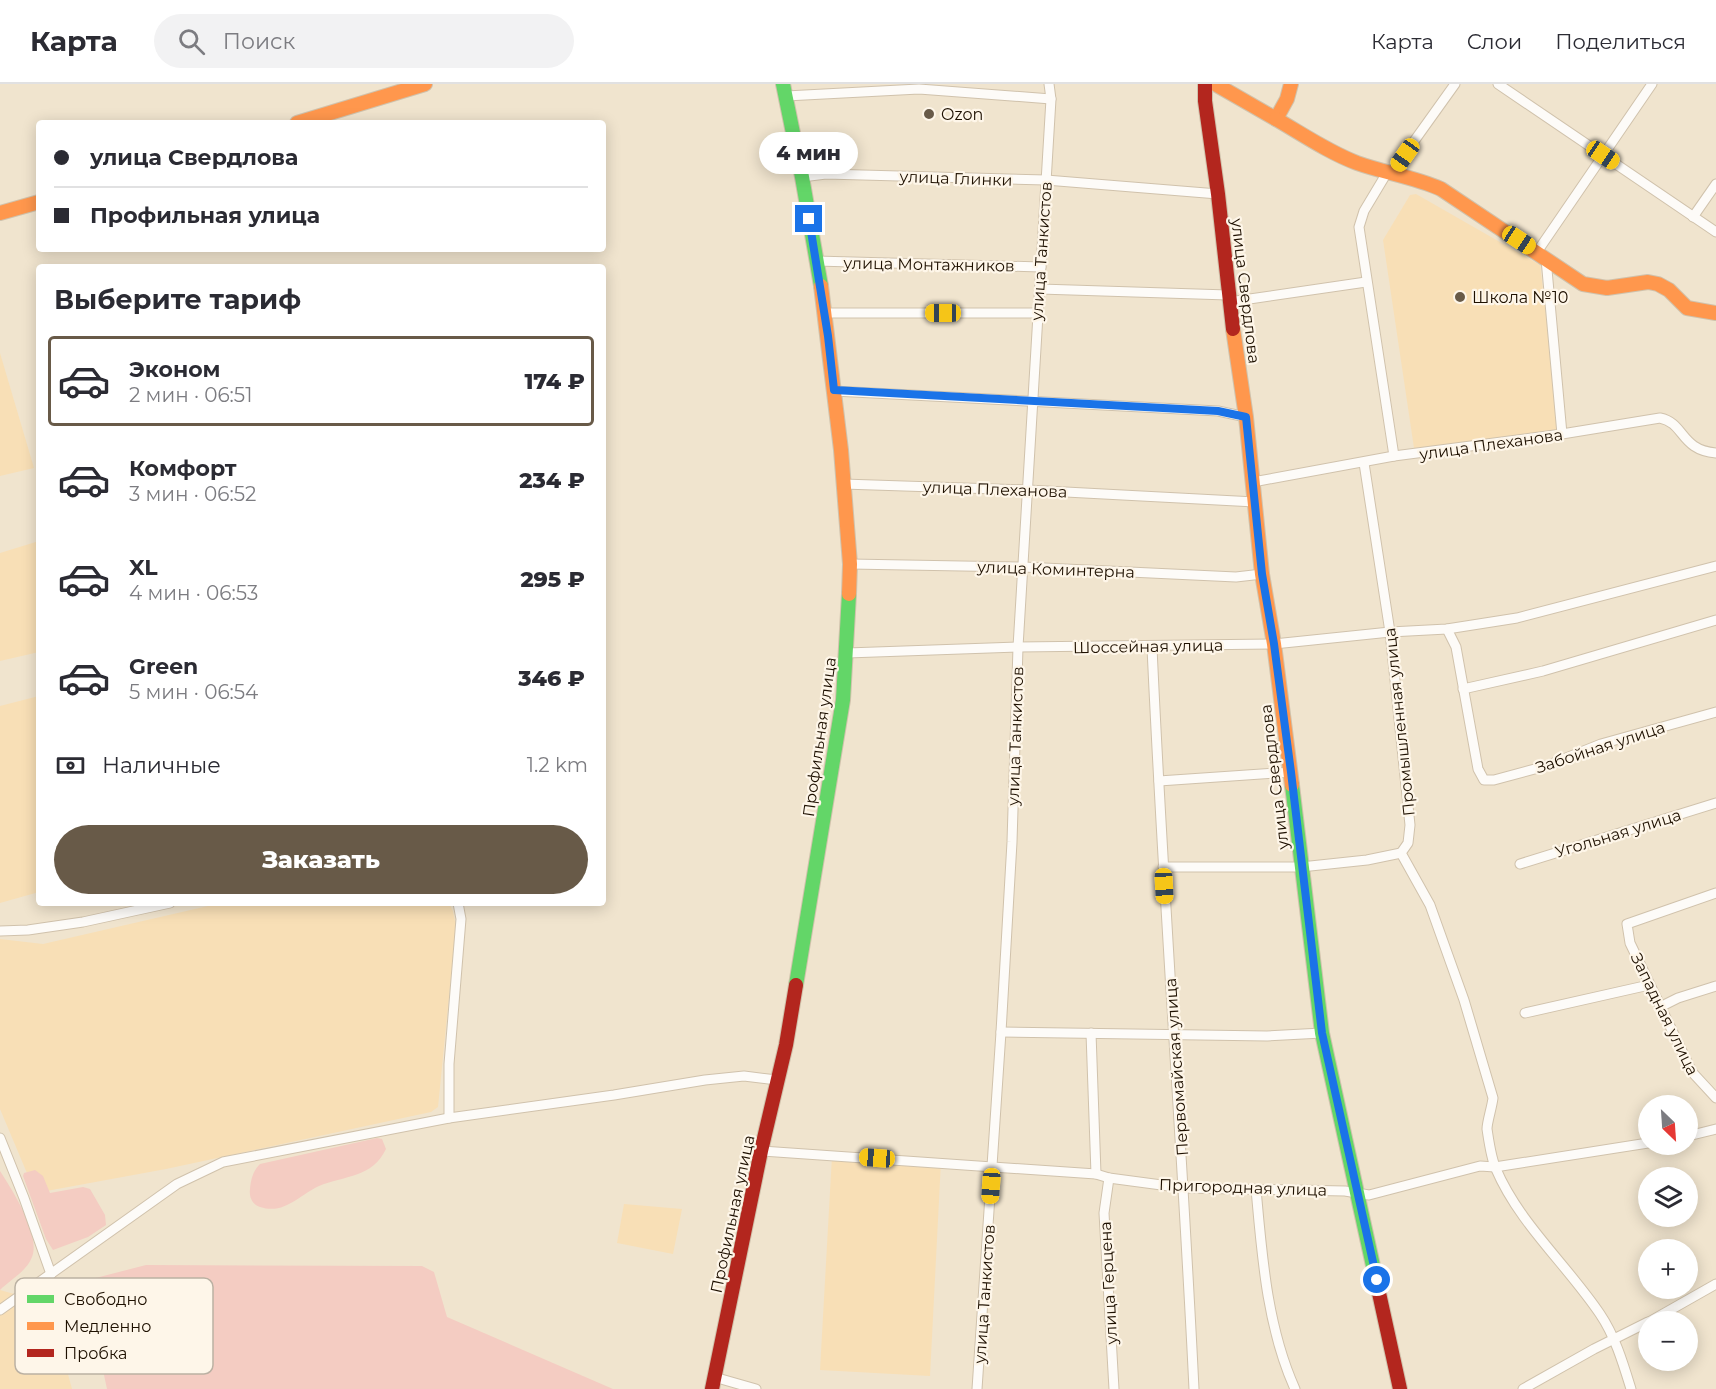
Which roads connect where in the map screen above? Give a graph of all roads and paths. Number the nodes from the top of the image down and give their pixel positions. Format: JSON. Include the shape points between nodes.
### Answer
{"nodes":[{"id":1,"x":425,"y":84,"type":"edge"},
{"id":2,"x":1049,"y":84,"type":"edge"},
{"id":3,"x":1205,"y":84,"type":"edge"},
{"id":4,"x":1215,"y":84,"type":"edge"},
{"id":5,"x":1291,"y":84,"type":"edge"},
{"id":6,"x":1455,"y":84,"type":"edge"},
{"id":7,"x":1498,"y":84,"type":"edge"},
{"id":8,"x":1652,"y":84,"type":"edge"},
{"id":9,"x":919,"y":87,"type":"edge"},
{"id":10,"x":784,"y":90,"type":"edge"},
{"id":11,"x":1051,"y":99,"type":"junction"},
{"id":12,"x":1276,"y":119,"type":"junction"},
{"id":13,"x":307,"y":120,"type":"edge"},
{"id":14,"x":1603,"y":155,"type":"junction"},
{"id":15,"x":1390,"y":172,"type":"junction"},
{"id":16,"x":802,"y":177,"type":"junction"},
{"id":17,"x":1046,"y":180,"type":"junction"},
{"id":18,"x":1716,"y":184,"type":"edge"},
{"id":19,"x":1218,"y":194,"type":"junction"},
{"id":20,"x":36,"y":203,"type":"edge"},
{"id":21,"x":0,"y":213,"type":"edge"},
{"id":22,"x":1693,"y":217,"type":"junction"},
{"id":23,"x":1716,"y":232,"type":"edge"},
{"id":24,"x":1541,"y":255,"type":"junction"},
{"id":25,"x":816,"y":261,"type":"junction"},
{"id":26,"x":1041,"y":267,"type":"junction"},
{"id":27,"x":1366,"y":282,"type":"junction"},
{"id":28,"x":1040,"y":289,"type":"junction"},
{"id":29,"x":1228,"y":298,"type":"junction"},
{"id":30,"x":1716,"y":312,"type":"edge"},
{"id":31,"x":825,"y":313,"type":"junction"},
{"id":32,"x":1038,"y":313,"type":"junction"},
{"id":33,"x":834,"y":390,"type":"junction"},
{"id":34,"x":1033,"y":401,"type":"junction"},
{"id":35,"x":1246,"y":417,"type":"junction"},
{"id":36,"x":1562,"y":434,"type":"junction"},
{"id":37,"x":1716,"y":453,"type":"edge"},
{"id":38,"x":1394,"y":456,"type":"junction"},
{"id":39,"x":1364,"y":463,"type":"junction"},
{"id":40,"x":1253,"y":482,"type":"junction"},
{"id":41,"x":843,"y":484,"type":"junction"},
{"id":42,"x":1028,"y":490,"type":"junction"},
{"id":43,"x":1255,"y":502,"type":"junction"},
{"id":44,"x":850,"y":564,"type":"junction"},
{"id":45,"x":1716,"y":566,"type":"edge"},
{"id":46,"x":1023,"y":567,"type":"junction"},
{"id":47,"x":1262,"y":574,"type":"junction"},
{"id":48,"x":1716,"y":620,"type":"edge"},
{"id":49,"x":1447,"y":629,"type":"junction"},
{"id":50,"x":1390,"y":632,"type":"junction"},
{"id":51,"x":1274,"y":644,"type":"junction"},
{"id":52,"x":1152,"y":646,"type":"junction"},
{"id":53,"x":1018,"y":647,"type":"junction"},
{"id":54,"x":847,"y":652,"type":"junction"},
{"id":55,"x":1463,"y":689,"type":"junction"},
{"id":56,"x":1716,"y":712,"type":"edge"},
{"id":57,"x":1291,"y":772,"type":"junction"},
{"id":58,"x":1159,"y":781,"type":"junction"},
{"id":59,"x":1716,"y":803,"type":"edge"},
{"id":60,"x":1401,"y":853,"type":"junction"},
{"id":61,"x":1520,"y":864,"type":"dead end"},
{"id":62,"x":1163,"y":867,"type":"junction"},
{"id":63,"x":1301,"y":867,"type":"junction"},
{"id":64,"x":1716,"y":893,"type":"edge"},
{"id":65,"x":156,"y":906,"type":"edge"},
{"id":66,"x":459,"y":906,"type":"edge"},
{"id":67,"x":0,"y":931,"type":"edge"},
{"id":68,"x":1649,"y":985,"type":"junction"},
{"id":69,"x":1716,"y":986,"type":"edge"},
{"id":70,"x":1660,"y":1007,"type":"junction"},
{"id":71,"x":1525,"y":1013,"type":"dead end"},
{"id":72,"x":1001,"y":1032,"type":"junction"},
{"id":73,"x":1091,"y":1033,"type":"junction"},
{"id":74,"x":1322,"y":1033,"type":"junction"},
{"id":75,"x":1173,"y":1034,"type":"junction"},
{"id":76,"x":777,"y":1080,"type":"junction"},
{"id":77,"x":1716,"y":1098,"type":"edge"},
{"id":78,"x":448,"y":1118,"type":"junction"},
{"id":79,"x":1716,"y":1129,"type":"edge"},
{"id":80,"x":1698,"y":1134,"type":"edge"},
{"id":81,"x":0,"y":1138,"type":"edge"},
{"id":82,"x":1638,"y":1145,"type":"edge"},
{"id":83,"x":761,"y":1151,"type":"junction"},
{"id":84,"x":992,"y":1166,"type":"junction"},
{"id":85,"x":1495,"y":1167,"type":"junction"},
{"id":86,"x":1096,"y":1174,"type":"junction"},
{"id":87,"x":1109,"y":1178,"type":"junction"},
{"id":88,"x":1184,"y":1188,"type":"junction"},
{"id":89,"x":1256,"y":1189,"type":"junction"},
{"id":90,"x":1358,"y":1193,"type":"junction"},
{"id":91,"x":51,"y":1274,"type":"junction"},
{"id":92,"x":45,"y":1278,"type":"edge"},
{"id":93,"x":1716,"y":1284,"type":"edge"},
{"id":94,"x":15,"y":1299,"type":"edge"},
{"id":95,"x":0,"y":1310,"type":"edge"},
{"id":96,"x":1668,"y":1311,"type":"edge"},
{"id":97,"x":1638,"y":1328,"type":"edge"},
{"id":98,"x":1614,"y":1340,"type":"junction"},
{"id":99,"x":713,"y":1383,"type":"edge"},
{"id":100,"x":756,"y":1389,"type":"edge"},
{"id":101,"x":977,"y":1389,"type":"edge"},
{"id":102,"x":1114,"y":1389,"type":"edge"},
{"id":103,"x":1194,"y":1389,"type":"edge"},
{"id":104,"x":1295,"y":1389,"type":"edge"},
{"id":105,"x":1400,"y":1389,"type":"edge"},
{"id":106,"x":1522,"y":1389,"type":"edge"},
{"id":107,"x":1631,"y":1389,"type":"edge"}],
"edges":[{"from":1,"to":13,"type":"main road"},
{"from":2,"to":11,"type":"street","name":"улица Танкистов"},
{"from":3,"to":19,"type":"main road","name":"улица Свердлова"},
{"from":4,"to":12,"type":"main road"},
{"from":5,"to":12,"type":"main road"},
{"from":6,"to":15,"type":"street"},
{"from":7,"to":14,"type":"street"},
{"from":8,"to":14,"type":"street"},
{"from":9,"to":10,"type":"street"},
{"from":9,"to":11,"type":"street"},
{"from":10,"to":16,"type":"main road","name":"Профильная улица"},
{"from":11,"to":17,"type":"street","name":"улица Танкистов"},
{"from":12,"to":15,"type":"main road","via":[[1347,158]]},
{"from":14,"to":22,"type":"street"},
{"from":14,"to":24,"type":"street"},
{"from":15,"to":24,"type":"main road","via":[[1441,189]]},
{"from":15,"to":27,"type":"street","via":[[1359,227]]},
{"from":16,"to":17,"type":"street","name":"улица Глинки","via":[[826,174]]},
{"from":16,"to":25,"type":"main road","name":"Профильная улица"},
{"from":17,"to":19,"type":"street","name":"улица Глинки"},
{"from":17,"to":26,"type":"street","name":"улица Танкистов"},
{"from":18,"to":22,"type":"street"},
{"from":19,"to":29,"type":"main road","name":"улица Свердлова"},
{"from":20,"to":21,"type":"main road"},
{"from":22,"to":23,"type":"street"},
{"from":24,"to":30,"type":"main road","via":[[1583,284],[1607,288],[1658,284],[1687,308]]},
{"from":24,"to":36,"type":"street"},
{"from":25,"to":26,"type":"street","name":"улица Монтажников"},
{"from":25,"to":31,"type":"main road","name":"Профильная улица"},
{"from":26,"to":28,"type":"street","name":"улица Танкистов"},
{"from":27,"to":29,"type":"street"},
{"from":27,"to":38,"type":"street"},
{"from":28,"to":29,"type":"street"},
{"from":28,"to":32,"type":"street","name":"улица Танкистов"},
{"from":29,"to":35,"type":"main road","name":"улица Свердлова"},
{"from":31,"to":32,"type":"street"},
{"from":31,"to":33,"type":"main road","name":"Профильная улица"},
{"from":32,"to":34,"type":"street","name":"улица Танкистов"},
{"from":33,"to":34,"type":"street"},
{"from":33,"to":41,"type":"main road","name":"Профильная улица"},
{"from":34,"to":35,"type":"street","via":[[1218,411]]},
{"from":34,"to":42,"type":"street","name":"улица Танкистов"},
{"from":35,"to":40,"type":"main road","name":"улица Свердлова"},
{"from":36,"to":37,"type":"street","name":"улица Плеханова","via":[[1660,418],[1668,420],[1696,449]]},
{"from":36,"to":38,"type":"street","name":"улица Плеханова"},
{"from":38,"to":39,"type":"street","name":"улица Плеханова"},
{"from":39,"to":40,"type":"street","name":"улица Плеханова"},
{"from":39,"to":50,"type":"street","name":"Промышленная улица"},
{"from":40,"to":43,"type":"main road","name":"улица Свердлова"},
{"from":41,"to":42,"type":"street","name":"улица Плеханова"},
{"from":41,"to":44,"type":"main road","name":"Профильная улица"},
{"from":42,"to":43,"type":"street","name":"улица Плеханова"},
{"from":42,"to":46,"type":"street","name":"улица Танкистов"},
{"from":43,"to":47,"type":"main road","name":"улица Свердлова"},
{"from":44,"to":46,"type":"street","name":"улица Коминтерна"},
{"from":44,"to":54,"type":"main road","name":"Профильная улица"},
{"from":45,"to":49,"type":"street","name":"Шоссейная улица","via":[[1524,616]]},
{"from":46,"to":47,"type":"street","name":"улица Коминтерна","via":[[1236,577]]},
{"from":46,"to":53,"type":"street","name":"улица Танкистов"},
{"from":47,"to":51,"type":"main road","name":"улица Свердлова"},
{"from":48,"to":55,"type":"street","via":[[1543,671]]},
{"from":49,"to":50,"type":"street","name":"Шоссейная улица"},
{"from":49,"to":55,"type":"street","via":[[1456,647]]},
{"from":50,"to":51,"type":"street","name":"Шоссейная улица"},
{"from":50,"to":60,"type":"street","name":"Промышленная улица","via":[[1410,825],[1408,843]]},
{"from":51,"to":52,"type":"street","name":"Шоссейная улица"},
{"from":51,"to":57,"type":"main road","name":"улица Свердлова"},
{"from":52,"to":53,"type":"street","name":"Шоссейная улица"},
{"from":52,"to":58,"type":"street","name":"Первомайская улица"},
{"from":53,"to":54,"type":"street","name":"Шоссейная улица"},
{"from":53,"to":72,"type":"street","name":"улица Танкистов"},
{"from":54,"to":76,"type":"main road","name":"Профильная улица","via":[[840,724]]},
{"from":55,"to":56,"type":"street","name":"Забойная улица","via":[[1478,769],[1484,780],[1546,766],[1601,744]]},
{"from":57,"to":58,"type":"street"},
{"from":57,"to":63,"type":"main road","name":"улица Свердлова"},
{"from":58,"to":62,"type":"street","name":"Первомайская улица"},
{"from":59,"to":61,"type":"street","name":"Угольная улица"},
{"from":60,"to":63,"type":"street"},
{"from":60,"to":85,"type":"street","via":[[1430,905],[1464,1000],[1493,1098],[1487,1126]]},
{"from":62,"to":63,"type":"street"},
{"from":62,"to":75,"type":"street","name":"Первомайская улица"},
{"from":63,"to":74,"type":"main road","name":"улица Свердлова"},
{"from":64,"to":68,"type":"street","name":"Западная улица","via":[[1627,924],[1630,943]]},
{"from":65,"to":67,"type":"street","via":[[83,922]]},
{"from":66,"to":78,"type":"street","via":[[461,919]]},
{"from":68,"to":70,"type":"street","name":"Западная улица"},
{"from":68,"to":71,"type":"street"},
{"from":69,"to":70,"type":"street"},
{"from":70,"to":77,"type":"street","name":"Западная улица","via":[[1692,1072]]},
{"from":72,"to":73,"type":"street"},
{"from":72,"to":84,"type":"street","name":"улица Танкистов"},
{"from":73,"to":75,"type":"street"},
{"from":73,"to":86,"type":"street"},
{"from":74,"to":75,"type":"street"},
{"from":74,"to":90,"type":"main road","name":"улица Свердлова"},
{"from":75,"to":88,"type":"street","name":"Первомайская улица"},
{"from":76,"to":78,"type":"street","via":[[744,1076],[705,1080]]},
{"from":76,"to":83,"type":"main road","name":"Профильная улица"},
{"from":78,"to":91,"type":"street","via":[[223,1162],[177,1184]]},
{"from":79,"to":80,"type":"street"},
{"from":81,"to":91,"type":"street"},
{"from":82,"to":85,"type":"street","name":"Пригородная улица"},
{"from":83,"to":84,"type":"street","name":"Пригородная улица"},
{"from":83,"to":99,"type":"main road","name":"Профильная улица"},
{"from":84,"to":86,"type":"street","name":"Пригородная улица"},
{"from":84,"to":101,"type":"street","name":"улица Танкистов"},
{"from":85,"to":90,"type":"street","name":"Пригородная улица","via":[[1480,1166],[1369,1195]]},
{"from":85,"to":98,"type":"street","via":[[1539,1237],[1601,1315]]},
{"from":86,"to":87,"type":"street","name":"Пригородная улица"},
{"from":87,"to":88,"type":"street","name":"Пригородная улица"},
{"from":87,"to":102,"type":"street","name":"улица Герцена","via":[[1104,1214]]},
{"from":88,"to":89,"type":"street","name":"Пригородная улица"},
{"from":88,"to":103,"type":"street","name":"Первомайская улица"},
{"from":89,"to":90,"type":"street","name":"Пригородная улица"},
{"from":89,"to":104,"type":"street","via":[[1269,1309]]},
{"from":90,"to":105,"type":"main road","name":"улица Свердлова"},
{"from":91,"to":92,"type":"street"},
{"from":93,"to":96,"type":"street"},
{"from":94,"to":95,"type":"street"},
{"from":97,"to":98,"type":"street"},
{"from":98,"to":106,"type":"street"},
{"from":98,"to":107,"type":"street"},
{"from":99,"to":100,"type":"street"}]}
